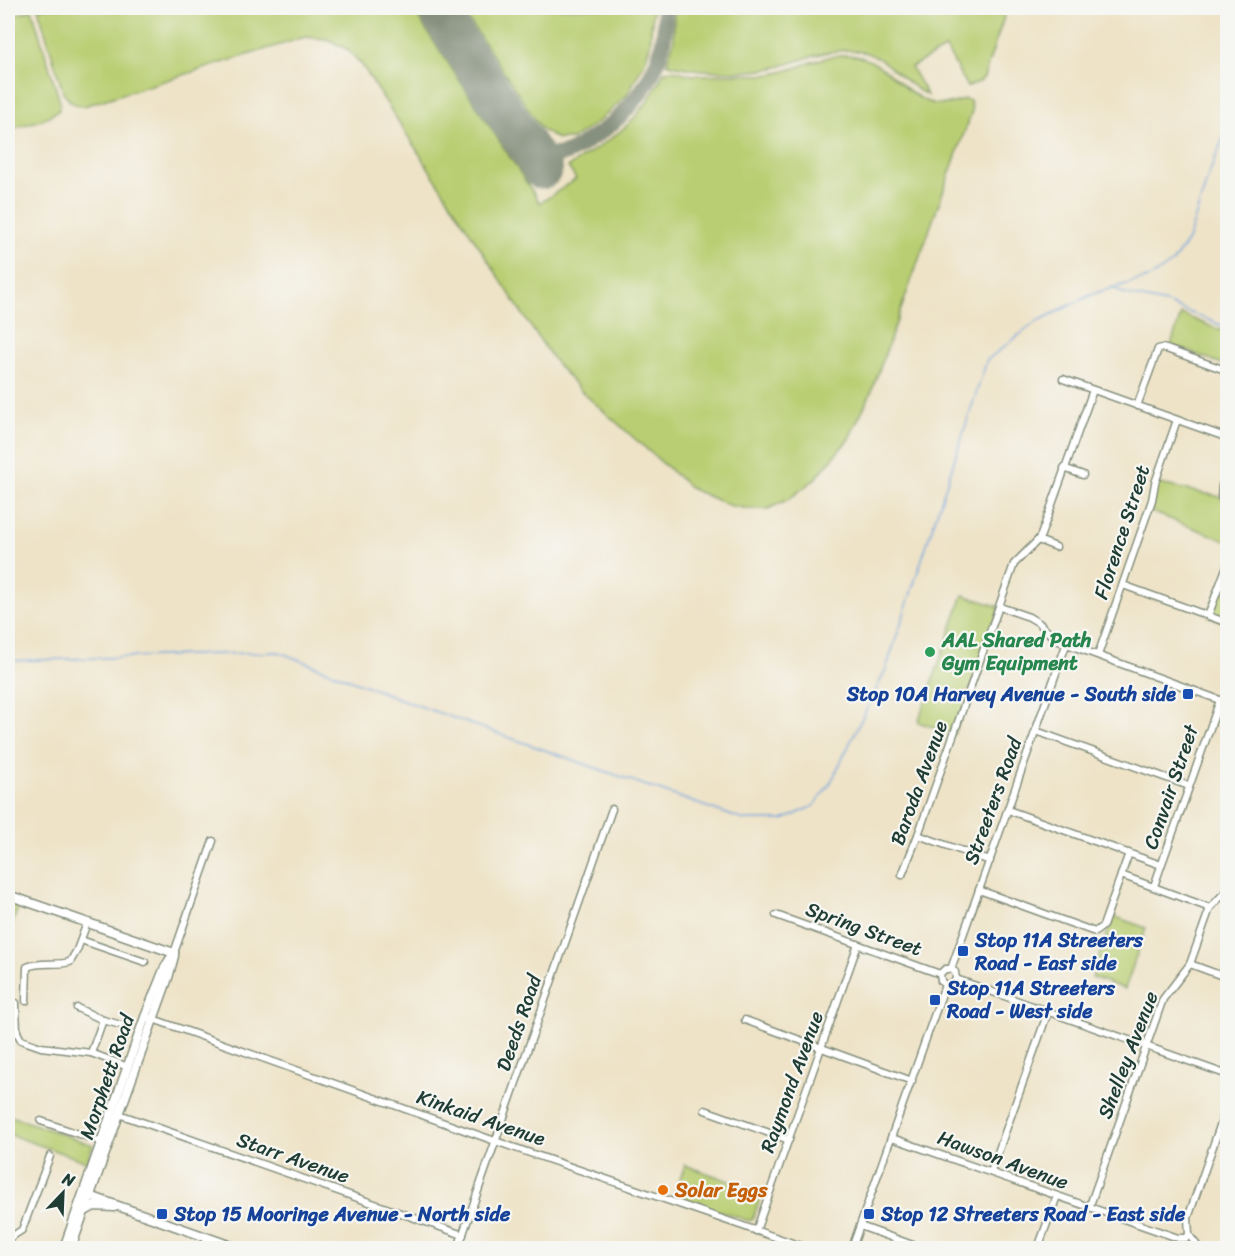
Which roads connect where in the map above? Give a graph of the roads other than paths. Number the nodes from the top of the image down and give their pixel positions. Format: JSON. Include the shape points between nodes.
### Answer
{"nodes":[{"id":1,"x":1227,"y":371,"type":"edge"},
{"id":2,"x":1063,"y":379,"type":"dead end"},
{"id":3,"x":1093,"y":390,"type":"junction"},
{"id":4,"x":1137,"y":406,"type":"junction"},
{"id":5,"x":1177,"y":420,"type":"junction"},
{"id":6,"x":1227,"y":438,"type":"edge"},
{"id":7,"x":1064,"y":468,"type":"junction"},
{"id":8,"x":1227,"y":468,"type":"edge"},
{"id":9,"x":1083,"y":475,"type":"dead end"},
{"id":10,"x":1227,"y":506,"type":"edge"},
{"id":11,"x":1038,"y":540,"type":"junction"},
{"id":12,"x":1056,"y":547,"type":"dead end"},
{"id":13,"x":1227,"y":563,"type":"edge"},
{"id":14,"x":1123,"y":585,"type":"junction"},
{"id":15,"x":1000,"y":607,"type":"junction"},
{"id":16,"x":1208,"y":616,"type":"junction"},
{"id":17,"x":1227,"y":622,"type":"edge"},
{"id":18,"x":1066,"y":645,"type":"junction"},
{"id":19,"x":1098,"y":655,"type":"junction"},
{"id":20,"x":1220,"y":700,"type":"junction"},
{"id":21,"x":1227,"y":702,"type":"edge"},
{"id":22,"x":1036,"y":731,"type":"junction"},
{"id":23,"x":1189,"y":786,"type":"junction"},
{"id":24,"x":612,"y":809,"type":"dead end"},
{"id":25,"x":1008,"y":810,"type":"junction"},
{"id":26,"x":918,"y":836,"type":"junction"},
{"id":27,"x":213,"y":841,"type":"dead end"},
{"id":28,"x":1129,"y":853,"type":"junction"},
{"id":29,"x":990,"y":861,"type":"junction"},
{"id":30,"x":1161,"y":865,"type":"junction"},
{"id":31,"x":1121,"y":874,"type":"junction"},
{"id":32,"x":902,"y":875,"type":"dead end"},
{"id":33,"x":1154,"y":886,"type":"junction"},
{"id":34,"x":1227,"y":889,"type":"edge"},
{"id":35,"x":979,"y":890,"type":"junction"},
{"id":36,"x":8,"y":895,"type":"edge"},
{"id":37,"x":1210,"y":908,"type":"junction"},
{"id":38,"x":776,"y":915,"type":"dead end"},
{"id":39,"x":87,"y":923,"type":"junction"},
{"id":40,"x":81,"y":940,"type":"junction"},
{"id":41,"x":858,"y":944,"type":"junction"},
{"id":42,"x":174,"y":953,"type":"junction"},
{"id":43,"x":145,"y":962,"type":"dead end"},
{"id":44,"x":1190,"y":964,"type":"junction"},
{"id":45,"x":951,"y":969,"type":"junction"},
{"id":46,"x":940,"y":974,"type":"junction"},
{"id":47,"x":1227,"y":978,"type":"edge"},
{"id":48,"x":956,"y":979,"type":"junction"},
{"id":49,"x":945,"y":985,"type":"junction"},
{"id":50,"x":26,"y":1002,"type":"dead end"},
{"id":51,"x":16,"y":1003,"type":"dead end"},
{"id":52,"x":77,"y":1008,"type":"dead end"},
{"id":53,"x":1048,"y":1012,"type":"junction"},
{"id":54,"x":149,"y":1018,"type":"junction"},
{"id":55,"x":102,"y":1020,"type":"junction"},
{"id":56,"x":745,"y":1020,"type":"dead end"},
{"id":57,"x":121,"y":1025,"type":"dead end"},
{"id":58,"x":822,"y":1047,"type":"junction"},
{"id":59,"x":1147,"y":1048,"type":"junction"},
{"id":60,"x":91,"y":1053,"type":"junction"},
{"id":61,"x":128,"y":1067,"type":"junction"},
{"id":62,"x":1227,"y":1075,"type":"edge"},
{"id":63,"x":912,"y":1081,"type":"junction"},
{"id":64,"x":1227,"y":1103,"type":"edge"},
{"id":65,"x":705,"y":1110,"type":"dead end"},
{"id":66,"x":116,"y":1113,"type":"junction"},
{"id":67,"x":41,"y":1120,"type":"dead end"},
{"id":68,"x":891,"y":1138,"type":"junction"},
{"id":69,"x":789,"y":1140,"type":"junction"},
{"id":70,"x":495,"y":1141,"type":"junction"},
{"id":71,"x":102,"y":1142,"type":"junction"},
{"id":72,"x":50,"y":1155,"type":"dead end"},
{"id":73,"x":991,"y":1172,"type":"junction"},
{"id":74,"x":87,"y":1195,"type":"junction"},
{"id":75,"x":1057,"y":1197,"type":"junction"},
{"id":76,"x":1089,"y":1208,"type":"junction"},
{"id":77,"x":85,"y":1211,"type":"junction"},
{"id":78,"x":135,"y":1212,"type":"junction"},
{"id":79,"x":860,"y":1226,"type":"junction"},
{"id":80,"x":756,"y":1231,"type":"junction"},
{"id":81,"x":463,"y":1235,"type":"junction"},
{"id":82,"x":1189,"y":1235,"type":"junction"},
{"id":83,"x":8,"y":1239,"type":"edge"},
{"id":84,"x":64,"y":1248,"type":"edge"},
{"id":85,"x":71,"y":1248,"type":"edge"},
{"id":86,"x":237,"y":1248,"type":"edge"},
{"id":87,"x":458,"y":1248,"type":"edge"},
{"id":88,"x":807,"y":1248,"type":"edge"},
{"id":89,"x":852,"y":1248,"type":"edge"},
{"id":90,"x":921,"y":1248,"type":"edge"},
{"id":91,"x":1038,"y":1248,"type":"edge"},
{"id":92,"x":1198,"y":1248,"type":"edge"}],
"edges":[{"from":1,"to":4,"type":"street","via":[[1158,349]]},
{"from":2,"to":3,"type":"street"},
{"from":3,"to":4,"type":"street"},
{"from":3,"to":7,"type":"street","name":"Baroda Avenue"},
{"from":4,"to":5,"type":"street"},
{"from":5,"to":6,"type":"street"},
{"from":5,"to":14,"type":"street","name":"Florence Street"},
{"from":7,"to":9,"type":"street"},
{"from":7,"to":11,"type":"street","name":"Baroda Avenue"},
{"from":8,"to":10,"type":"street","via":[[1221,497]]},
{"from":11,"to":12,"type":"street"},
{"from":11,"to":15,"type":"street","name":"Baroda Avenue","via":[[1014,564]]},
{"from":13,"to":16,"type":"street"},
{"from":14,"to":16,"type":"street"},
{"from":14,"to":19,"type":"street","name":"Florence Street"},
{"from":15,"to":18,"type":"street","via":[[1029,617]]},
{"from":15,"to":26,"type":"street","name":"Baroda Avenue"},
{"from":16,"to":17,"type":"street"},
{"from":18,"to":19,"type":"street"},
{"from":18,"to":22,"type":"street","name":"Streeters Road"},
{"from":19,"to":20,"type":"street"},
{"from":20,"to":21,"type":"street"},
{"from":20,"to":23,"type":"street","name":"Convair Street"},
{"from":22,"to":23,"type":"street"},
{"from":22,"to":25,"type":"street","name":"Streeters Road"},
{"from":23,"to":30,"type":"street","name":"Convair Street"},
{"from":24,"to":70,"type":"street","name":"Deeds Road"},
{"from":25,"to":28,"type":"street"},
{"from":25,"to":29,"type":"street","name":"Streeters Road"},
{"from":26,"to":29,"type":"street"},
{"from":26,"to":32,"type":"street","name":"Baroda Avenue"},
{"from":27,"to":42,"type":"street","name":"Morphett Road"},
{"from":28,"to":30,"type":"street"},
{"from":28,"to":31,"type":"street"},
{"from":29,"to":35,"type":"street","name":"Streeters Road"},
{"from":30,"to":33,"type":"street","name":"Convair Street"},
{"from":31,"to":33,"type":"street"},
{"from":31,"to":35,"type":"street","via":[[1103,926],[1095,932]]},
{"from":33,"to":37,"type":"street"},
{"from":34,"to":37,"type":"street","name":"Shelley Avenue"},
{"from":35,"to":45,"type":"street","name":"Streeters Road"},
{"from":36,"to":39,"type":"street"},
{"from":37,"to":44,"type":"street","name":"Shelley Avenue"},
{"from":38,"to":41,"type":"street","name":"Spring Street"},
{"from":39,"to":40,"type":"street"},
{"from":39,"to":42,"type":"street"},
{"from":40,"to":43,"type":"street"},
{"from":40,"to":50,"type":"street","via":[[70,962],[27,967]]},
{"from":41,"to":46,"type":"street","name":"Spring Street"},
{"from":41,"to":58,"type":"street","name":"Raymond Avenue"},
{"from":42,"to":54,"type":"street","name":"Morphett Road","via":[[171,970]]},
{"from":44,"to":47,"type":"street"},
{"from":44,"to":59,"type":"street","name":"Shelley Avenue","via":[[1163,999]]},
{"from":45,"to":46,"type":"street"},
{"from":45,"to":48,"type":"street"},
{"from":46,"to":49,"type":"street"},
{"from":48,"to":49,"type":"street"},
{"from":48,"to":53,"type":"street"},
{"from":49,"to":63,"type":"street"},
{"from":51,"to":60,"type":"street","via":[[21,1040],[41,1047]]},
{"from":52,"to":55,"type":"street"},
{"from":53,"to":59,"type":"street"},
{"from":53,"to":73,"type":"street"},
{"from":54,"to":61,"type":"street","name":"Morphett Road"},
{"from":54,"to":66,"type":"street","name":"Morphett Road"},
{"from":54,"to":70,"type":"street","name":"Kinkaid Avenue"},
{"from":55,"to":57,"type":"street"},
{"from":55,"to":60,"type":"street"},
{"from":56,"to":58,"type":"street"},
{"from":58,"to":63,"type":"street"},
{"from":58,"to":69,"type":"street","name":"Raymond Avenue"},
{"from":59,"to":62,"type":"street"},
{"from":59,"to":76,"type":"street","name":"Shelley Avenue"},
{"from":60,"to":61,"type":"street"},
{"from":61,"to":66,"type":"street","name":"Morphett Road"},
{"from":63,"to":68,"type":"street"},
{"from":64,"to":82,"type":"street","via":[[1188,1218]]},
{"from":65,"to":69,"type":"street"},
{"from":66,"to":71,"type":"street","name":"Morphett Road"},
{"from":66,"to":74,"type":"street","name":"Morphett Road"},
{"from":66,"to":81,"type":"street","name":"Starr Avenue"},
{"from":67,"to":71,"type":"street"},
{"from":68,"to":73,"type":"street","name":"Hawson Avenue"},
{"from":68,"to":79,"type":"street"},
{"from":69,"to":80,"type":"street","name":"Raymond Avenue"},
{"from":70,"to":80,"type":"street","name":"Kinkaid Avenue"},
{"from":70,"to":81,"type":"street","name":"Deeds Road"},
{"from":71,"to":74,"type":"street","name":"Morphett Road"},
{"from":72,"to":83,"type":"street","via":[[22,1230]]},
{"from":73,"to":75,"type":"street","name":"Hawson Avenue"},
{"from":74,"to":77,"type":"street","name":"Morphett Road"},
{"from":74,"to":78,"type":"street"},
{"from":74,"to":84,"type":"street","name":"Morphett Road"},
{"from":75,"to":76,"type":"street","name":"Hawson Avenue"},
{"from":75,"to":91,"type":"street"},
{"from":76,"to":82,"type":"street","name":"Hawson Avenue","via":[[1178,1238]]},
{"from":77,"to":78,"type":"street","via":[[94,1206]]},
{"from":77,"to":85,"type":"street","name":"Morphett Road"},
{"from":78,"to":86,"type":"street"},
{"from":79,"to":89,"type":"street"},
{"from":79,"to":90,"type":"street"},
{"from":80,"to":88,"type":"street","name":"Kinkaid Avenue"},
{"from":81,"to":87,"type":"street","name":"Deeds Road"},
{"from":82,"to":92,"type":"street"}]}
